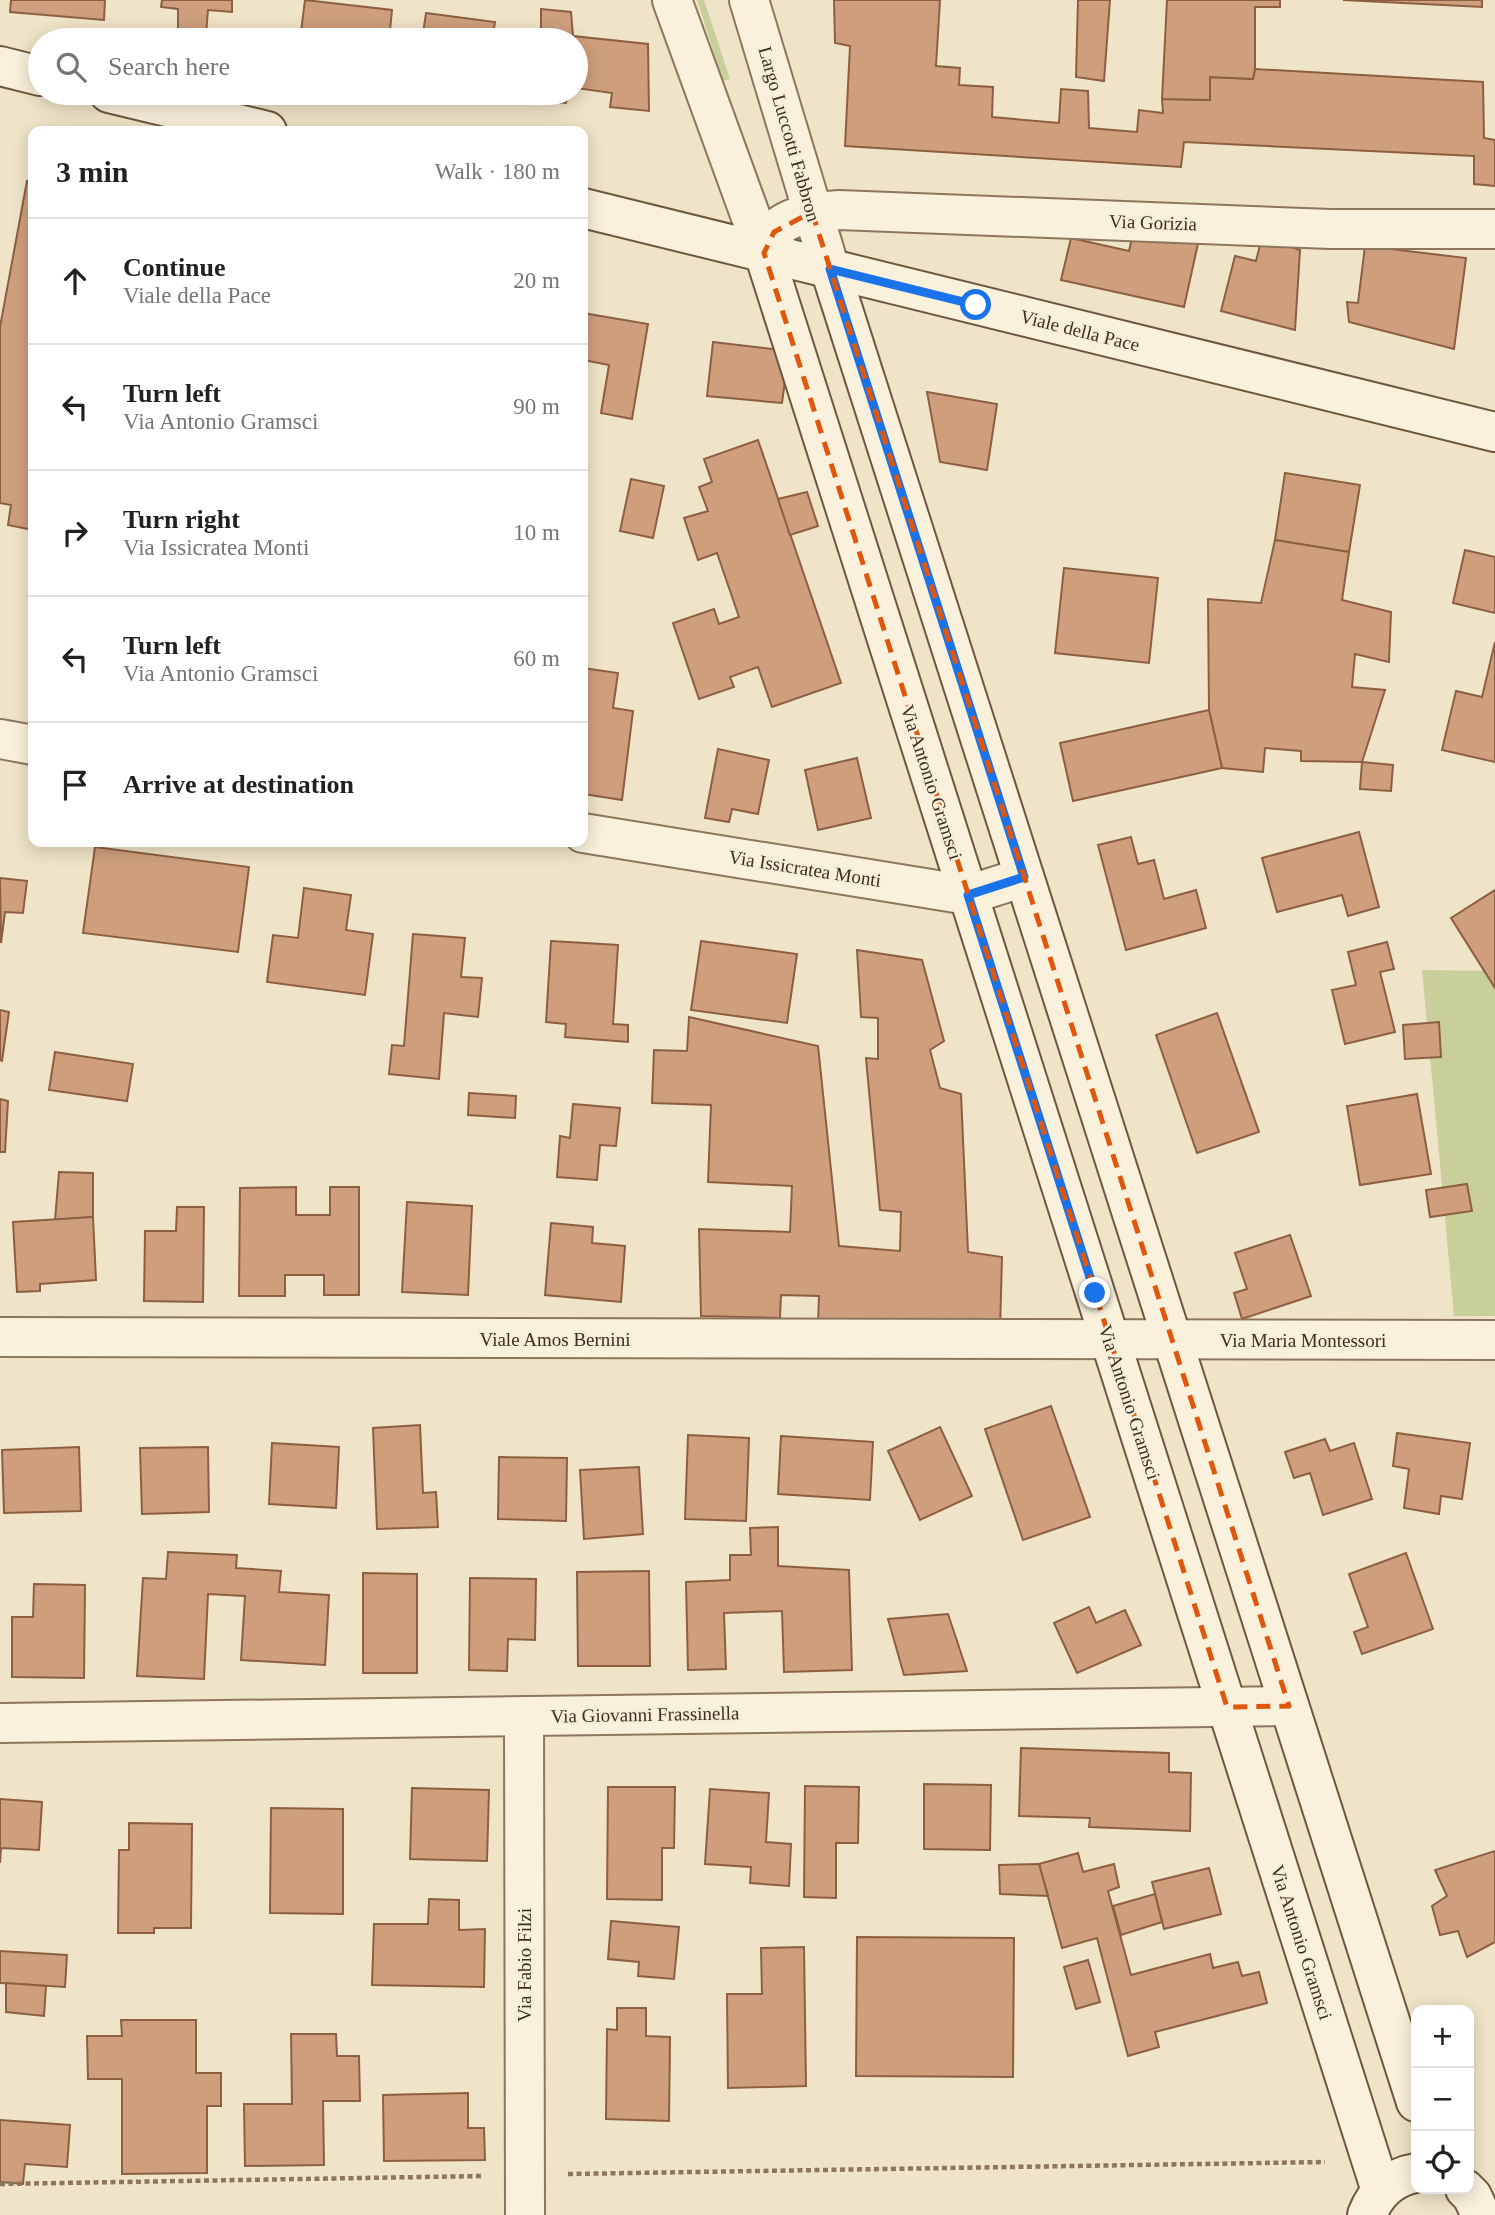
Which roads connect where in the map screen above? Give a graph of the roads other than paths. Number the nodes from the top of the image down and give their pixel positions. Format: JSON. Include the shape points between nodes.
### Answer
{"nodes":[{"id":1,"x":672,"y":0,"type":"edge"},
{"id":2,"x":750,"y":0,"type":"edge"},
{"id":3,"x":0,"y":66,"type":"edge"},
{"id":4,"x":28,"y":73,"type":"edge"},
{"id":5,"x":159,"y":105,"type":"edge"},
{"id":6,"x":246,"y":126,"type":"edge"},
{"id":7,"x":588,"y":209,"type":"edge"},
{"id":8,"x":812,"y":212,"type":"junction"},
{"id":9,"x":1495,"y":229,"type":"edge"},
{"id":10,"x":764,"y":253,"type":"junction"},
{"id":11,"x":830,"y":269,"type":"junction"},
{"id":12,"x":1495,"y":432,"type":"edge"},
{"id":13,"x":0,"y":739,"type":"edge"},
{"id":14,"x":28,"y":744,"type":"edge"},
{"id":15,"x":588,"y":834,"type":"edge"},
{"id":16,"x":1024,"y":877,"type":"junction"},
{"id":17,"x":968,"y":895,"type":"junction"},
{"id":18,"x":0,"y":1337,"type":"edge"},
{"id":19,"x":1110,"y":1340,"type":"junction"},
{"id":20,"x":1172,"y":1340,"type":"junction"},
{"id":21,"x":1495,"y":1340,"type":"edge"},
{"id":22,"x":1289,"y":1706,"type":"junction"},
{"id":23,"x":1227,"y":1707,"type":"junction"},
{"id":24,"x":524,"y":1716,"type":"junction"},
{"id":25,"x":0,"y":1723,"type":"edge"},
{"id":26,"x":1411,"y":2086,"type":"edge"},
{"id":27,"x":1411,"y":2175,"type":"edge"},
{"id":28,"x":1373,"y":2189,"type":"edge"},
{"id":29,"x":1470,"y":2194,"type":"edge"},
{"id":30,"x":526,"y":2215,"type":"edge"},
{"id":31,"x":1481,"y":2215,"type":"edge"}],
"edges":[{"from":1,"to":10,"type":"street"},
{"from":2,"to":8,"type":"street","name":"Largo Luccotti Fabbron"},
{"from":3,"to":4,"type":"street"},
{"from":5,"to":6,"type":"street"},
{"from":7,"to":10,"type":"street","name":"Viale della Pace"},
{"from":8,"to":9,"type":"street","name":"Via Gorizia","via":[[1331,229]]},
{"from":8,"to":10,"type":"street","via":[[774,232]]},
{"from":8,"to":11,"type":"street","name":"Largo Luccotti Fabbron"},
{"from":10,"to":11,"type":"street","name":"Viale della Pace"},
{"from":10,"to":17,"type":"street","name":"Via Antonio Gramsci"},
{"from":11,"to":12,"type":"street","name":"Viale della Pace"},
{"from":11,"to":16,"type":"street"},
{"from":13,"to":14,"type":"street"},
{"from":15,"to":17,"type":"street","name":"Via Issicratea Monti"},
{"from":16,"to":17,"type":"street","name":"Via Issicratea Monti"},
{"from":16,"to":20,"type":"street"},
{"from":17,"to":19,"type":"street","name":"Via Antonio Gramsci"},
{"from":18,"to":19,"type":"street","name":"Viale Amos Bernini"},
{"from":19,"to":20,"type":"street","name":"Via Maria Montessori"},
{"from":19,"to":23,"type":"street","name":"Via Antonio Gramsci"},
{"from":20,"to":21,"type":"street","name":"Via Maria Montessori"},
{"from":20,"to":22,"type":"street"},
{"from":22,"to":23,"type":"street","name":"Via Giovanni Frassinella"},
{"from":22,"to":26,"type":"street"},
{"from":23,"to":24,"type":"street","name":"Via Giovanni Frassinella"},
{"from":23,"to":28,"type":"street","name":"Via Antonio Gramsci"},
{"from":24,"to":25,"type":"street","name":"Via Giovanni Frassinella"},
{"from":24,"to":30,"type":"street","name":"Via Fabio Filzi"},
{"from":27,"to":28,"type":"street"},
{"from":29,"to":31,"type":"street"}]}
